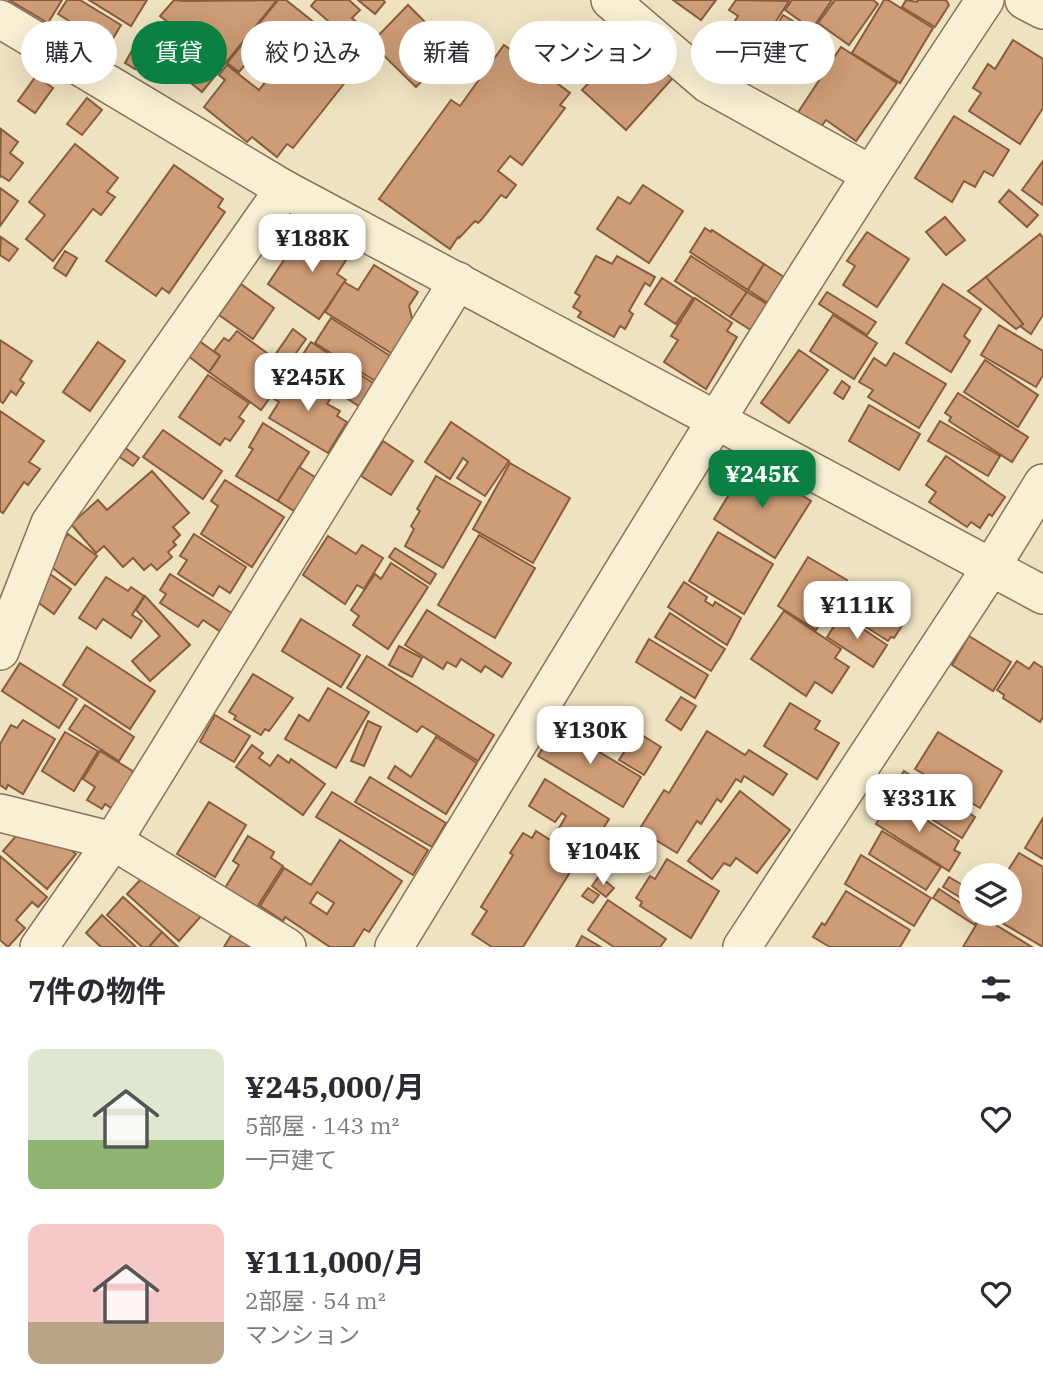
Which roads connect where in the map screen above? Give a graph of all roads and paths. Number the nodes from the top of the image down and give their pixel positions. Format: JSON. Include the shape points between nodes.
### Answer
{"nodes":[{"id":1,"x":610,"y":0,"type":"edge"},
{"id":2,"x":985,"y":0,"type":"edge"},
{"id":3,"x":1024,"y":0,"type":"edge"},
{"id":4,"x":1043,"y":10,"type":"edge"},
{"id":5,"x":0,"y":19,"type":"edge"},
{"id":6,"x":870,"y":174,"type":"junction"},
{"id":7,"x":284,"y":189,"type":"junction"},
{"id":8,"x":458,"y":281,"type":"junction"},
{"id":9,"x":716,"y":418,"type":"junction"},
{"id":10,"x":1043,"y":483,"type":"edge"},
{"id":11,"x":990,"y":569,"type":"junction"},
{"id":12,"x":1043,"y":595,"type":"edge"},
{"id":13,"x":0,"y":651,"type":"edge"},
{"id":14,"x":0,"y":813,"type":"edge"},
{"id":15,"x":113,"y":841,"type":"junction"},
{"id":16,"x":39,"y":947,"type":"edge"},
{"id":17,"x":287,"y":947,"type":"edge"},
{"id":18,"x":394,"y":947,"type":"edge"},
{"id":19,"x":742,"y":947,"type":"edge"}],
"edges":[{"from":1,"to":6,"type":"street","via":[[708,84]]},
{"from":2,"to":6,"type":"street"},
{"from":3,"to":4,"type":"street"},
{"from":5,"to":7,"type":"street"},
{"from":6,"to":9,"type":"street"},
{"from":7,"to":8,"type":"street"},
{"from":7,"to":13,"type":"street","via":[[50,523]]},
{"from":8,"to":9,"type":"street"},
{"from":8,"to":15,"type":"street"},
{"from":9,"to":11,"type":"street"},
{"from":9,"to":18,"type":"street"},
{"from":10,"to":11,"type":"street"},
{"from":11,"to":12,"type":"street"},
{"from":11,"to":19,"type":"street"},
{"from":14,"to":15,"type":"street"},
{"from":15,"to":16,"type":"street"},
{"from":15,"to":17,"type":"street"}]}
